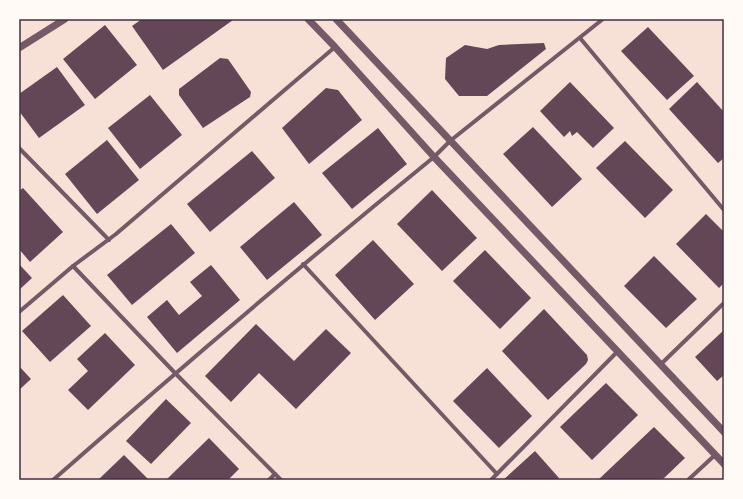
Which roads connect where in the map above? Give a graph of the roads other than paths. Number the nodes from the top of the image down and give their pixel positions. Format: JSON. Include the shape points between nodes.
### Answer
{"nodes":[{"id":1,"x":65,"y":19,"type":"edge"},
{"id":2,"x":308,"y":19,"type":"edge"},
{"id":3,"x":336,"y":19,"type":"edge"},
{"id":4,"x":603,"y":19,"type":"edge"},
{"id":5,"x":580,"y":38,"type":"junction"},
{"id":6,"x":335,"y":47,"type":"junction"},
{"id":7,"x":19,"y":48,"type":"edge"},
{"id":8,"x":450,"y":141,"type":"junction"},
{"id":9,"x":19,"y":148,"type":"edge"},
{"id":10,"x":434,"y":157,"type":"junction"},
{"id":11,"x":724,"y":210,"type":"edge"},
{"id":12,"x":109,"y":240,"type":"junction"},
{"id":13,"x":303,"y":264,"type":"junction"},
{"id":14,"x":73,"y":266,"type":"junction"},
{"id":15,"x":724,"y":304,"type":"edge"},
{"id":16,"x":19,"y":312,"type":"edge"},
{"id":17,"x":617,"y":352,"type":"junction"},
{"id":18,"x":661,"y":364,"type":"junction"},
{"id":19,"x":175,"y":373,"type":"junction"},
{"id":20,"x":724,"y":432,"type":"edge"},
{"id":21,"x":715,"y":455,"type":"junction"},
{"id":22,"x":724,"y":464,"type":"edge"},
{"id":23,"x":275,"y":474,"type":"junction"},
{"id":24,"x":497,"y":474,"type":"junction"},
{"id":25,"x":53,"y":480,"type":"edge"},
{"id":26,"x":269,"y":480,"type":"edge"},
{"id":27,"x":281,"y":480,"type":"edge"},
{"id":28,"x":491,"y":480,"type":"edge"},
{"id":29,"x":688,"y":480,"type":"edge"}],
"edges":[{"from":1,"to":7,"type":"street"},
{"from":2,"to":6,"type":"street"},
{"from":3,"to":8,"type":"street"},
{"from":4,"to":5,"type":"street"},
{"from":5,"to":8,"type":"street"},
{"from":5,"to":11,"type":"street"},
{"from":6,"to":10,"type":"street"},
{"from":6,"to":12,"type":"street"},
{"from":8,"to":10,"type":"street"},
{"from":8,"to":18,"type":"street"},
{"from":9,"to":12,"type":"street"},
{"from":10,"to":13,"type":"street"},
{"from":10,"to":17,"type":"street"},
{"from":12,"to":14,"type":"street"},
{"from":13,"to":19,"type":"street"},
{"from":13,"to":24,"type":"street"},
{"from":14,"to":16,"type":"street"},
{"from":14,"to":19,"type":"street"},
{"from":15,"to":18,"type":"street"},
{"from":17,"to":21,"type":"street"},
{"from":17,"to":24,"type":"street"},
{"from":18,"to":20,"type":"street"},
{"from":19,"to":23,"type":"street"},
{"from":19,"to":25,"type":"street"},
{"from":21,"to":22,"type":"street"},
{"from":21,"to":29,"type":"street"},
{"from":23,"to":26,"type":"street"},
{"from":23,"to":27,"type":"street"},
{"from":24,"to":28,"type":"street"}]}
